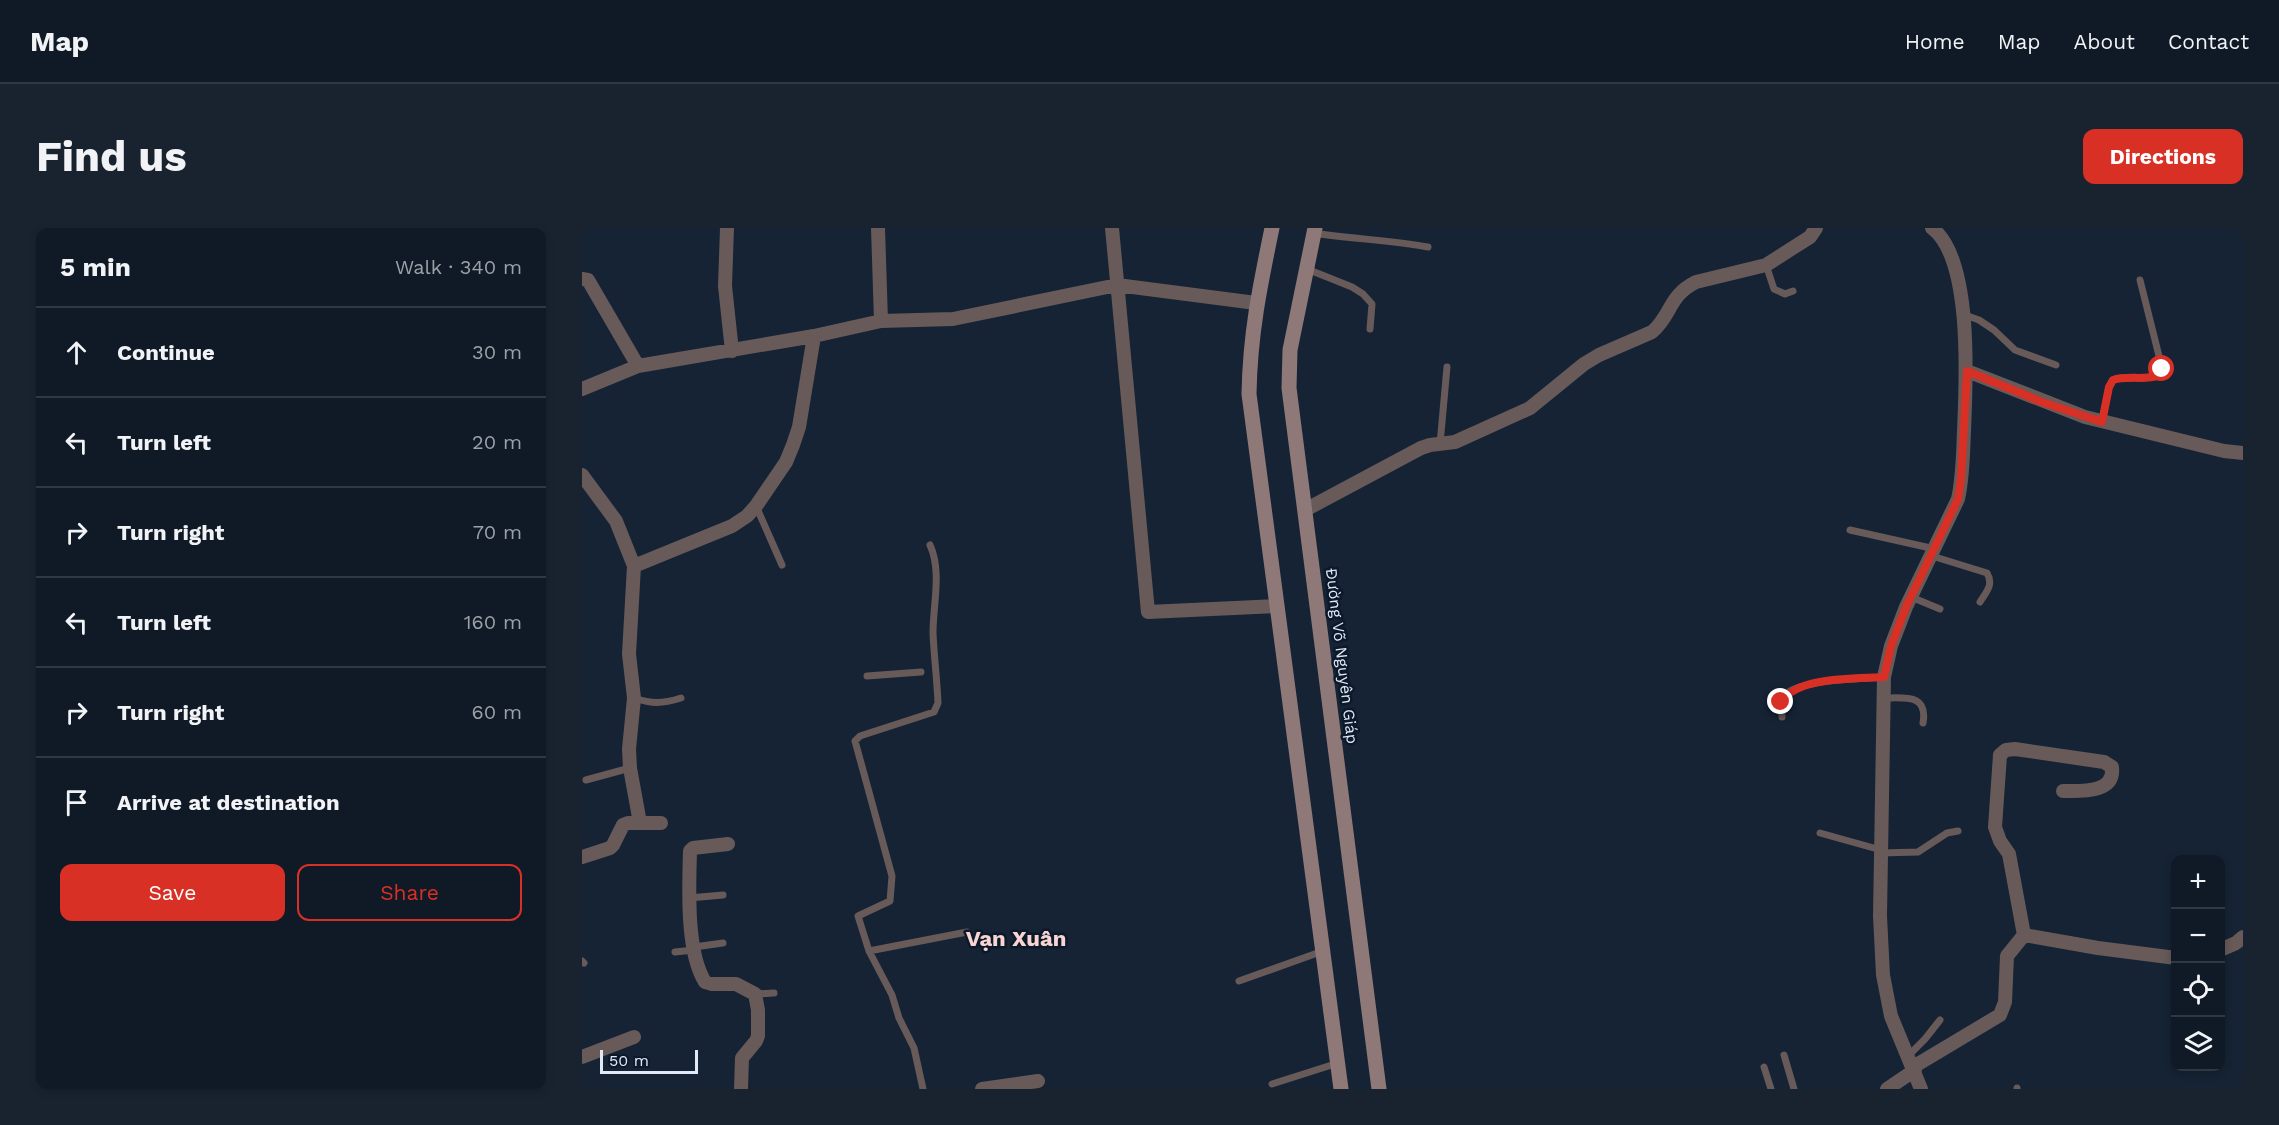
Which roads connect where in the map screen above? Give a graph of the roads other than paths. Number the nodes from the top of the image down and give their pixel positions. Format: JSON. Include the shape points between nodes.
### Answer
{"nodes":[{"id":1,"x":727,"y":228,"type":"edge"},
{"id":2,"x":878,"y":228,"type":"edge"},
{"id":3,"x":1112,"y":228,"type":"edge"},
{"id":4,"x":1272,"y":228,"type":"edge"},
{"id":5,"x":1816,"y":228,"type":"edge"},
{"id":6,"x":1932,"y":228,"type":"edge"},
{"id":7,"x":1314,"y":230,"type":"edge"},
{"id":8,"x":1428,"y":247,"type":"dead end"},
{"id":9,"x":1766,"y":265,"type":"junction"},
{"id":10,"x":1306,"y":269,"type":"junction"},
{"id":11,"x":582,"y":279,"type":"edge"},
{"id":12,"x":2140,"y":279,"type":"dead end"},
{"id":13,"x":1117,"y":285,"type":"junction"},
{"id":14,"x":1792,"y":291,"type":"dead end"},
{"id":15,"x":1256,"y":303,"type":"junction"},
{"id":16,"x":1962,"y":314,"type":"junction"},
{"id":17,"x":881,"y":321,"type":"junction"},
{"id":18,"x":1370,"y":329,"type":"dead end"},
{"id":19,"x":814,"y":336,"type":"junction"},
{"id":20,"x":732,"y":351,"type":"junction"},
{"id":21,"x":2056,"y":365,"type":"dead end"},
{"id":22,"x":638,"y":366,"type":"junction"},
{"id":23,"x":1448,"y":367,"type":"dead end"},
{"id":24,"x":1967,"y":371,"type":"junction"},
{"id":25,"x":582,"y":389,"type":"edge"},
{"id":26,"x":2102,"y":422,"type":"junction"},
{"id":27,"x":1440,"y":444,"type":"junction"},
{"id":28,"x":2243,"y":453,"type":"edge"},
{"id":29,"x":582,"y":475,"type":"edge"},
{"id":30,"x":756,"y":506,"type":"junction"},
{"id":31,"x":1305,"y":510,"type":"junction"},
{"id":32,"x":1850,"y":530,"type":"dead end"},
{"id":33,"x":930,"y":545,"type":"dead end"},
{"id":34,"x":1933,"y":553,"type":"junction"},
{"id":35,"x":782,"y":565,"type":"dead end"},
{"id":36,"x":634,"y":566,"type":"junction"},
{"id":37,"x":1911,"y":597,"type":"junction"},
{"id":38,"x":1980,"y":602,"type":"dead end"},
{"id":39,"x":1277,"y":606,"type":"junction"},
{"id":40,"x":1940,"y":609,"type":"dead end"},
{"id":41,"x":921,"y":672,"type":"dead end"},
{"id":42,"x":867,"y":676,"type":"dead end"},
{"id":43,"x":1884,"y":677,"type":"junction"},
{"id":44,"x":634,"y":698,"type":"junction"},
{"id":45,"x":681,"y":698,"type":"dead end"},
{"id":46,"x":1884,"y":698,"type":"junction"},
{"id":47,"x":1782,"y":717,"type":"dead end"},
{"id":48,"x":1923,"y":723,"type":"dead end"},
{"id":49,"x":630,"y":768,"type":"junction"},
{"id":50,"x":586,"y":780,"type":"dead end"},
{"id":51,"x":2063,"y":791,"type":"dead end"},
{"id":52,"x":640,"y":823,"type":"junction"},
{"id":53,"x":661,"y":823,"type":"dead end"},
{"id":54,"x":1958,"y":831,"type":"dead end"},
{"id":55,"x":1820,"y":833,"type":"dead end"},
{"id":56,"x":728,"y":844,"type":"dead end"},
{"id":57,"x":1881,"y":852,"type":"junction"},
{"id":58,"x":582,"y":857,"type":"edge"},
{"id":59,"x":723,"y":895,"type":"dead end"},
{"id":60,"x":689,"y":898,"type":"junction"},
{"id":61,"x":966,"y":932,"type":"dead end"},
{"id":62,"x":2024,"y":934,"type":"junction"},
{"id":63,"x":2243,"y":937,"type":"edge"},
{"id":64,"x":723,"y":944,"type":"dead end"},
{"id":65,"x":694,"y":948,"type":"junction"},
{"id":66,"x":2225,"y":948,"type":"edge"},
{"id":67,"x":869,"y":951,"type":"junction"},
{"id":68,"x":1323,"y":951,"type":"junction"},
{"id":69,"x":675,"y":952,"type":"dead end"},
{"id":70,"x":2171,"y":956,"type":"edge"},
{"id":71,"x":1239,"y":981,"type":"dead end"},
{"id":72,"x":774,"y":993,"type":"dead end"},
{"id":73,"x":755,"y":994,"type":"junction"},
{"id":74,"x":1940,"y":1020,"type":"dead end"},
{"id":75,"x":634,"y":1036,"type":"dead end"},
{"id":76,"x":1784,"y":1055,"type":"dead end"},
{"id":77,"x":582,"y":1057,"type":"edge"},
{"id":78,"x":1338,"y":1063,"type":"junction"},
{"id":79,"x":1912,"y":1064,"type":"junction"},
{"id":80,"x":1764,"y":1067,"type":"dead end"},
{"id":81,"x":1038,"y":1081,"type":"dead end"},
{"id":82,"x":1272,"y":1084,"type":"dead end"},
{"id":83,"x":741,"y":1089,"type":"edge"},
{"id":84,"x":923,"y":1089,"type":"edge"},
{"id":85,"x":982,"y":1089,"type":"edge"},
{"id":86,"x":1341,"y":1089,"type":"edge"},
{"id":87,"x":1379,"y":1089,"type":"edge"},
{"id":88,"x":1771,"y":1089,"type":"edge"},
{"id":89,"x":1794,"y":1089,"type":"edge"},
{"id":90,"x":1887,"y":1089,"type":"edge"},
{"id":91,"x":1921,"y":1089,"type":"edge"}],
"edges":[{"from":1,"to":20,"type":"street","via":[[725,286]]},
{"from":2,"to":17,"type":"street"},
{"from":3,"to":13,"type":"street"},
{"from":4,"to":15,"type":"main road"},
{"from":5,"to":9,"type":"street","via":[[1810,237]]},
{"from":6,"to":16,"type":"street","via":[[1939,233],[1954,265]]},
{"from":7,"to":8,"type":"lane"},
{"from":7,"to":10,"type":"main road","name":"Đường Võ Nguyên Giáp"},
{"from":9,"to":14,"type":"lane","via":[[1774,289],[1785,294]]},
{"from":9,"to":27,"type":"street","via":[[1687,286],[1652,332],[1584,364],[1530,408],[1472,436]]},
{"from":10,"to":18,"type":"lane","via":[[1363,294],[1372,304]]},
{"from":10,"to":31,"type":"main road","name":"Đường Võ Nguyên Giáp","via":[[1290,350],[1289,379]]},
{"from":11,"to":22,"type":"street","via":[[588,280]]},
{"from":12,"to":26,"type":"lane","via":[[2162,369],[2160,375],[2153,377],[2113,380]]},
{"from":13,"to":15,"type":"street"},
{"from":13,"to":17,"type":"street","via":[[953,319]]},
{"from":13,"to":39,"type":"street","via":[[1148,612]]},
{"from":15,"to":39,"type":"main road","via":[[1250,394]]},
{"from":16,"to":21,"type":"lane","via":[[1994,330],[2015,350]]},
{"from":16,"to":24,"type":"street"},
{"from":17,"to":19,"type":"street"},
{"from":19,"to":20,"type":"street"},
{"from":19,"to":30,"type":"street","via":[[800,427],[786,462]]},
{"from":20,"to":22,"type":"street"},
{"from":22,"to":25,"type":"street"},
{"from":23,"to":27,"type":"lane"},
{"from":24,"to":26,"type":"street"},
{"from":24,"to":34,"type":"street","via":[[1960,490]]},
{"from":26,"to":28,"type":"street"},
{"from":27,"to":31,"type":"street","via":[[1421,448]]},
{"from":29,"to":36,"type":"street","via":[[615,520]]},
{"from":30,"to":35,"type":"lane"},
{"from":30,"to":36,"type":"street","via":[[732,526]]},
{"from":31,"to":87,"type":"main road","name":"Đường Võ Nguyên Giáp"},
{"from":32,"to":34,"type":"lane"},
{"from":33,"to":67,"type":"lane","via":[[936,566],[933,622],[938,703],[934,712],[855,741],[892,876],[890,902],[858,916]]},
{"from":34,"to":37,"type":"street"},
{"from":34,"to":38,"type":"lane","via":[[1987,573],[1990,586]]},
{"from":36,"to":44,"type":"street","via":[[629,654]]},
{"from":37,"to":40,"type":"lane"},
{"from":37,"to":43,"type":"street","via":[[1891,646]]},
{"from":39,"to":68,"type":"main road"},
{"from":41,"to":42,"type":"lane"},
{"from":43,"to":46,"type":"street"},
{"from":43,"to":47,"type":"lane","via":[[1825,681],[1796,689],[1786,693],[1781,702]]},
{"from":44,"to":45,"type":"lane","via":[[651,704]]},
{"from":44,"to":49,"type":"street"},
{"from":46,"to":48,"type":"lane","via":[[1914,700],[1923,705]]},
{"from":46,"to":57,"type":"street"},
{"from":49,"to":50,"type":"lane"},
{"from":49,"to":52,"type":"street"},
{"from":51,"to":62,"type":"street","via":[[2097,790],[2109,780],[2112,767],[2015,749],[2000,755],[1995,827],[2009,854]]},
{"from":52,"to":53,"type":"street"},
{"from":52,"to":58,"type":"street","via":[[623,825],[614,845]]},
{"from":54,"to":57,"type":"lane","via":[[1947,832],[1918,852]]},
{"from":55,"to":57,"type":"lane"},
{"from":56,"to":60,"type":"street","via":[[690,851]]},
{"from":57,"to":79,"type":"street","via":[[1880,916],[1886,999]]},
{"from":59,"to":60,"type":"lane"},
{"from":60,"to":65,"type":"street"},
{"from":61,"to":67,"type":"lane"},
{"from":62,"to":70,"type":"street","via":[[2089,947]]},
{"from":62,"to":79,"type":"street","via":[[2007,956],[2005,1002],[2000,1015]]},
{"from":63,"to":66,"type":"street"},
{"from":64,"to":65,"type":"lane"},
{"from":65,"to":69,"type":"lane"},
{"from":65,"to":73,"type":"street","via":[[705,982],[736,984]]},
{"from":67,"to":84,"type":"lane","via":[[914,1048]]},
{"from":68,"to":71,"type":"lane"},
{"from":68,"to":78,"type":"main road"},
{"from":72,"to":73,"type":"lane"},
{"from":73,"to":83,"type":"street","via":[[758,1036],[742,1058]]},
{"from":74,"to":79,"type":"lane"},
{"from":75,"to":77,"type":"street"},
{"from":76,"to":89,"type":"lane"},
{"from":78,"to":82,"type":"lane"},
{"from":78,"to":86,"type":"main road"},
{"from":79,"to":90,"type":"street"},
{"from":79,"to":91,"type":"street"},
{"from":80,"to":88,"type":"lane"},
{"from":81,"to":85,"type":"street"}]}
